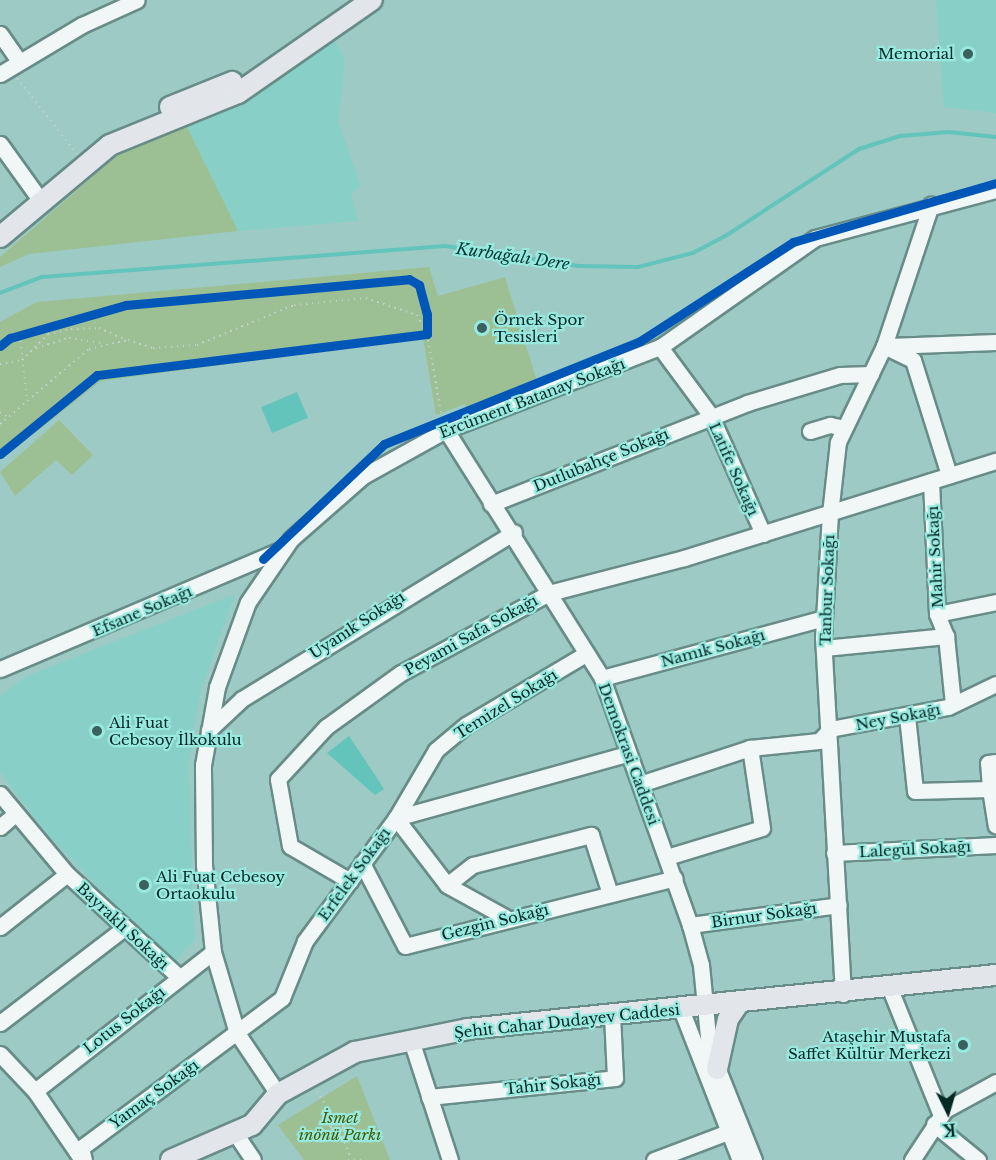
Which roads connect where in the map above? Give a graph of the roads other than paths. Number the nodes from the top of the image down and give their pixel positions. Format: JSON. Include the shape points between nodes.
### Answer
{"nodes":[{"id":1,"x":137,"y":0,"type":"edge"},
{"id":2,"x":353,"y":0,"type":"edge"},
{"id":3,"x":372,"y":0,"type":"edge"},
{"id":4,"x":0,"y":34,"type":"edge"},
{"id":5,"x":9,"y":67,"type":"edge"},
{"id":6,"x":0,"y":144,"type":"edge"},
{"id":7,"x":110,"y":145,"type":"junction"},
{"id":8,"x":996,"y":190,"type":"edge"},
{"id":9,"x":41,"y":201,"type":"junction"},
{"id":10,"x":931,"y":205,"type":"junction"},
{"id":11,"x":0,"y":237,"type":"edge"},
{"id":12,"x":996,"y":342,"type":"edge"},
{"id":13,"x":884,"y":346,"type":"junction"},
{"id":14,"x":660,"y":347,"type":"junction"},
{"id":15,"x":871,"y":374,"type":"junction"},
{"id":16,"x":711,"y":416,"type":"junction"},
{"id":17,"x":443,"y":421,"type":"junction"},
{"id":18,"x":844,"y":428,"type":"junction"},
{"id":19,"x":810,"y":431,"type":"dead end"},
{"id":20,"x":996,"y":461,"type":"edge"},
{"id":21,"x":949,"y":475,"type":"junction"},
{"id":22,"x":931,"y":480,"type":"junction"},
{"id":23,"x":491,"y":504,"type":"junction"},
{"id":24,"x":830,"y":514,"type":"junction"},
{"id":25,"x":514,"y":532,"type":"junction"},
{"id":26,"x":763,"y":534,"type":"junction"},
{"id":27,"x":283,"y":549,"type":"junction"},
{"id":28,"x":549,"y":593,"type":"junction"},
{"id":29,"x":996,"y":602,"type":"edge"},
{"id":30,"x":937,"y":614,"type":"junction"},
{"id":31,"x":824,"y":618,"type":"junction"},
{"id":32,"x":946,"y":636,"type":"junction"},
{"id":33,"x":824,"y":648,"type":"junction"},
{"id":34,"x":584,"y":655,"type":"junction"},
{"id":35,"x":0,"y":669,"type":"edge"},
{"id":36,"x":602,"y":678,"type":"junction"},
{"id":37,"x":996,"y":684,"type":"edge"},
{"id":38,"x":953,"y":704,"type":"junction"},
{"id":39,"x":907,"y":716,"type":"junction"},
{"id":40,"x":830,"y":729,"type":"junction"},
{"id":41,"x":209,"y":730,"type":"junction"},
{"id":42,"x":750,"y":748,"type":"junction"},
{"id":43,"x":627,"y":754,"type":"junction"},
{"id":44,"x":996,"y":762,"type":"edge"},
{"id":45,"x":640,"y":784,"type":"junction"},
{"id":46,"x":990,"y":789,"type":"junction"},
{"id":47,"x":0,"y":794,"type":"edge"},
{"id":48,"x":15,"y":814,"type":"junction"},
{"id":49,"x":396,"y":818,"type":"junction"},
{"id":50,"x":996,"y":826,"type":"edge"},
{"id":51,"x":0,"y":827,"type":"edge"},
{"id":52,"x":996,"y":845,"type":"edge"},
{"id":53,"x":834,"y":853,"type":"junction"},
{"id":54,"x":667,"y":857,"type":"junction"},
{"id":55,"x":362,"y":863,"type":"junction"},
{"id":56,"x":67,"y":874,"type":"junction"},
{"id":57,"x":675,"y":878,"type":"junction"},
{"id":58,"x":350,"y":881,"type":"junction"},
{"id":59,"x":447,"y":885,"type":"junction"},
{"id":60,"x":610,"y":894,"type":"junction"},
{"id":61,"x":839,"y":905,"type":"junction"},
{"id":62,"x":505,"y":917,"type":"junction"},
{"id":63,"x":690,"y":925,"type":"junction"},
{"id":64,"x":0,"y":927,"type":"edge"},
{"id":65,"x":123,"y":929,"type":"junction"},
{"id":66,"x":213,"y":952,"type":"junction"},
{"id":67,"x":996,"y":975,"type":"edge"},
{"id":68,"x":178,"y":977,"type":"junction"},
{"id":69,"x":890,"y":989,"type":"junction"},
{"id":70,"x":843,"y":994,"type":"junction"},
{"id":71,"x":738,"y":1004,"type":"junction"},
{"id":72,"x":707,"y":1007,"type":"junction"},
{"id":73,"x":681,"y":1009,"type":"junction"},
{"id":74,"x":612,"y":1015,"type":"junction"},
{"id":75,"x":0,"y":1023,"type":"edge"},
{"id":76,"x":237,"y":1033,"type":"junction"},
{"id":77,"x":411,"y":1040,"type":"junction"},
{"id":78,"x":0,"y":1054,"type":"edge"},
{"id":79,"x":717,"y":1069,"type":"junction"},
{"id":80,"x":996,"y":1082,"type":"edge"},
{"id":81,"x":35,"y":1091,"type":"junction"},
{"id":82,"x":278,"y":1094,"type":"junction"},
{"id":83,"x":429,"y":1097,"type":"junction"},
{"id":84,"x":938,"y":1120,"type":"junction"},
{"id":85,"x":728,"y":1132,"type":"junction"},
{"id":86,"x":235,"y":1133,"type":"junction"},
{"id":87,"x":83,"y":1160,"type":"edge"},
{"id":88,"x":171,"y":1160,"type":"edge"},
{"id":89,"x":253,"y":1160,"type":"edge"},
{"id":90,"x":450,"y":1160,"type":"edge"},
{"id":91,"x":654,"y":1160,"type":"edge"},
{"id":92,"x":740,"y":1160,"type":"edge"},
{"id":93,"x":754,"y":1160,"type":"edge"},
{"id":94,"x":912,"y":1160,"type":"edge"},
{"id":95,"x":978,"y":1160,"type":"edge"}],
"edges":[{"from":1,"to":5,"type":"street"},
{"from":2,"to":7,"type":"main road","via":[[245,76],[144,117]]},
{"from":3,"to":7,"type":"main road","via":[[238,93]]},
{"from":4,"to":5,"type":"street"},
{"from":6,"to":9,"type":"street"},
{"from":7,"to":9,"type":"main road"},
{"from":8,"to":10,"type":"street","name":"Ercüment Batanay Sokağı"},
{"from":9,"to":11,"type":"main road"},
{"from":10,"to":13,"type":"street","name":"Tanbur Sokağı"},
{"from":10,"to":14,"type":"street","name":"Ercüment Batanay Sokağı","via":[[815,238]]},
{"from":12,"to":13,"type":"street"},
{"from":13,"to":15,"type":"street","name":"Tanbur Sokağı"},
{"from":13,"to":21,"type":"street","via":[[913,360]]},
{"from":14,"to":16,"type":"street","name":"Latife Sokağı"},
{"from":14,"to":17,"type":"street","name":"Ercüment Batanay Sokağı"},
{"from":15,"to":16,"type":"street","name":"Dutlubahçe Sokağı","via":[[840,375]]},
{"from":15,"to":18,"type":"street","name":"Tanbur Sokağı"},
{"from":16,"to":23,"type":"street","name":"Dutlubahçe Sokağı"},
{"from":16,"to":26,"type":"street","name":"Latife Sokağı"},
{"from":17,"to":23,"type":"street","name":"Demokrasi Caddesi"},
{"from":17,"to":27,"type":"street","name":"Ercüment Batanay Sokağı","via":[[363,476]]},
{"from":18,"to":19,"type":"street","via":[[830,425]]},
{"from":18,"to":24,"type":"street","name":"Tanbur Sokağı","via":[[838,442]]},
{"from":20,"to":21,"type":"street","name":"Peyami Safa Sokağı"},
{"from":21,"to":22,"type":"street","name":"Peyami Safa Sokağı"},
{"from":22,"to":24,"type":"street","name":"Peyami Safa Sokağı"},
{"from":22,"to":30,"type":"street","name":"Mahir Sokağı"},
{"from":23,"to":25,"type":"street","name":"Demokrasi Caddesi"},
{"from":24,"to":26,"type":"street","name":"Peyami Safa Sokağı"},
{"from":24,"to":31,"type":"street","name":"Tanbur Sokağı"},
{"from":25,"to":28,"type":"street","name":"Demokrasi Caddesi"},
{"from":25,"to":41,"type":"street","name":"Uyanık Sokağı","via":[[251,693]]},
{"from":26,"to":28,"type":"street","name":"Peyami Safa Sokağı"},
{"from":27,"to":35,"type":"street","name":"Efsane Sokağı"},
{"from":27,"to":41,"type":"street","name":"Ercüment Batanay Sokağı","via":[[248,602],[217,687]]},
{"from":28,"to":34,"type":"street","name":"Demokrasi Caddesi"},
{"from":28,"to":58,"type":"street","name":"Peyami Safa Sokağı","via":[[401,673],[326,727],[278,779],[290,846]]},
{"from":29,"to":30,"type":"street"},
{"from":30,"to":32,"type":"street","name":"Mahir Sokağı"},
{"from":31,"to":33,"type":"street","name":"Tanbur Sokağı"},
{"from":31,"to":36,"type":"street","name":"Namık Sokağı"},
{"from":32,"to":33,"type":"street"},
{"from":32,"to":38,"type":"street","name":"Mahir Sokağı"},
{"from":33,"to":40,"type":"street","name":"Tanbur Sokağı"},
{"from":34,"to":36,"type":"street","name":"Demokrasi Caddesi"},
{"from":34,"to":49,"type":"street","name":"Temizel Sokağı","via":[[466,725],[436,750]]},
{"from":36,"to":43,"type":"street","name":"Demokrasi Caddesi"},
{"from":37,"to":38,"type":"street","name":"Ney Sokağı"},
{"from":38,"to":39,"type":"street","name":"Ney Sokağı"},
{"from":39,"to":40,"type":"street","name":"Ney Sokağı"},
{"from":39,"to":46,"type":"street","via":[[915,791]]},
{"from":40,"to":42,"type":"street","name":"Ney Sokağı","via":[[819,741]]},
{"from":40,"to":53,"type":"street","name":"Tanbur Sokağı"},
{"from":41,"to":66,"type":"street","name":"Ercüment Batanay Sokağı","via":[[203,765],[204,865]]},
{"from":42,"to":45,"type":"street","name":"Ney Sokağı"},
{"from":42,"to":54,"type":"street","via":[[762,828]]},
{"from":43,"to":45,"type":"street","name":"Demokrasi Caddesi"},
{"from":43,"to":49,"type":"street","name":"Erfelek Sokağı"},
{"from":44,"to":46,"type":"street","via":[[988,763]]},
{"from":45,"to":54,"type":"street","name":"Demokrasi Caddesi"},
{"from":46,"to":50,"type":"street"},
{"from":47,"to":48,"type":"street","name":"Bayraklı Sokağı"},
{"from":48,"to":51,"type":"street"},
{"from":48,"to":56,"type":"street","name":"Bayraklı Sokağı"},
{"from":49,"to":55,"type":"street","name":"Erfelek Sokağı"},
{"from":49,"to":59,"type":"street"},
{"from":52,"to":53,"type":"street","name":"Lalegül Sokağı"},
{"from":53,"to":61,"type":"street","name":"Tanbur Sokağı"},
{"from":54,"to":57,"type":"street","name":"Demokrasi Caddesi"},
{"from":55,"to":58,"type":"street","name":"Erfelek Sokağı"},
{"from":55,"to":62,"type":"street","name":"Gezgin Sokağı","via":[[405,946]]},
{"from":56,"to":64,"type":"street"},
{"from":56,"to":65,"type":"street","name":"Bayraklı Sokağı"},
{"from":57,"to":60,"type":"street","name":"Gezgin Sokağı"},
{"from":57,"to":63,"type":"street","name":"Demokrasi Caddesi"},
{"from":58,"to":76,"type":"street","name":"Erfelek Sokağı","via":[[305,941],[282,998]]},
{"from":59,"to":60,"type":"street","via":[[473,865],[591,835]]},
{"from":59,"to":62,"type":"street"},
{"from":60,"to":62,"type":"street","name":"Gezgin Sokağı"},
{"from":61,"to":63,"type":"street","name":"Birnur Sokağı"},
{"from":61,"to":70,"type":"street","name":"Tanbur Sokağı"},
{"from":63,"to":72,"type":"street","name":"Demokrasi Caddesi"},
{"from":65,"to":68,"type":"street","name":"Bayraklı Sokağı"},
{"from":65,"to":75,"type":"street"},
{"from":66,"to":68,"type":"street","name":"Lotus Sokağı"},
{"from":66,"to":76,"type":"street","name":"Ercüment Batanay Sokağı"},
{"from":67,"to":69,"type":"main road","name":"Şehit Cahar Dudayev Caddesi"},
{"from":68,"to":81,"type":"street","name":"Lotus Sokağı"},
{"from":69,"to":70,"type":"main road","name":"Şehit Cahar Dudayev Caddesi"},
{"from":69,"to":84,"type":"street"},
{"from":70,"to":71,"type":"main road","name":"Şehit Cahar Dudayev Caddesi"},
{"from":71,"to":72,"type":"main road","name":"Şehit Cahar Dudayev Caddesi"},
{"from":71,"to":79,"type":"main road","via":[[728,1019]]},
{"from":72,"to":73,"type":"main road","name":"Şehit Cahar Dudayev Caddesi"},
{"from":72,"to":79,"type":"street","name":"Demokrasi Caddesi","via":[[704,1025]]},
{"from":73,"to":74,"type":"main road","name":"Şehit Cahar Dudayev Caddesi"},
{"from":73,"to":85,"type":"street"},
{"from":74,"to":77,"type":"main road","name":"Şehit Cahar Dudayev Caddesi"},
{"from":74,"to":83,"type":"street","name":"Tahir Sokağı","via":[[615,1078]]},
{"from":76,"to":82,"type":"street","name":"Ercüment Batanay Sokağı"},
{"from":76,"to":87,"type":"street","name":"Yamaç Sokağı","via":[[81,1148]]},
{"from":77,"to":82,"type":"main road","name":"Şehit Cahar Dudayev Caddesi","via":[[355,1052]]},
{"from":77,"to":83,"type":"street"},
{"from":78,"to":81,"type":"street"},
{"from":79,"to":93,"type":"street","name":"Demokrasi Caddesi"},
{"from":80,"to":84,"type":"street"},
{"from":81,"to":87,"type":"street"},
{"from":82,"to":86,"type":"main road","name":"Şehit Cahar Dudayev Caddesi","via":[[252,1125]]},
{"from":83,"to":90,"type":"street"},
{"from":84,"to":94,"type":"street"},
{"from":84,"to":95,"type":"street"},
{"from":85,"to":91,"type":"street"},
{"from":85,"to":92,"type":"street"},
{"from":86,"to":88,"type":"main road","name":"Şehit Cahar Dudayev Caddesi"},
{"from":86,"to":89,"type":"street"}]}
